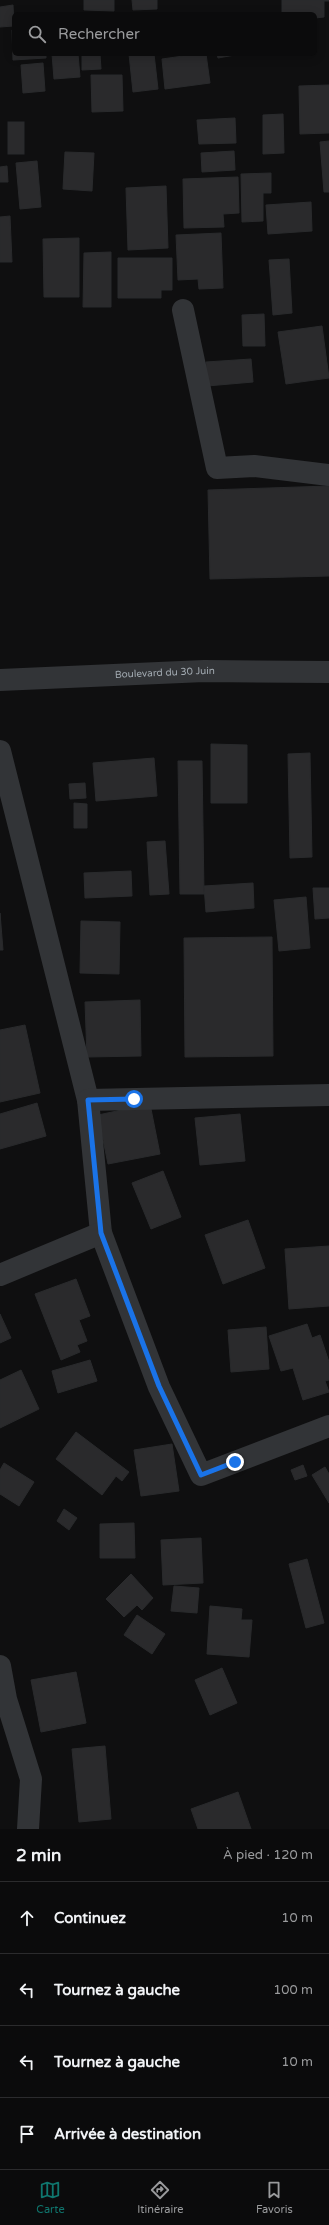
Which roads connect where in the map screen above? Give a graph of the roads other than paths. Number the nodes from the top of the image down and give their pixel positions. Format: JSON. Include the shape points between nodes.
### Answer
{"nodes":[{"id":1,"x":183,"y":310,"type":"dead end"},
{"id":2,"x":329,"y":475,"type":"edge"},
{"id":3,"x":329,"y":672,"type":"edge"},
{"id":4,"x":0,"y":680,"type":"edge"},
{"id":5,"x":0,"y":751,"type":"edge"},
{"id":6,"x":329,"y":1095,"type":"edge"},
{"id":7,"x":88,"y":1100,"type":"junction"},
{"id":8,"x":101,"y":1233,"type":"junction"},
{"id":9,"x":0,"y":1276,"type":"edge"},
{"id":10,"x":329,"y":1426,"type":"edge"},
{"id":11,"x":0,"y":1666,"type":"edge"},
{"id":12,"x":28,"y":1829,"type":"edge"}],
"edges":[{"from":1,"to":2,"type":"street","via":[[217,468],[254,466]]},
{"from":3,"to":4,"type":"street","name":"Boulevard du 30 Juin","via":[[204,671]]},
{"from":5,"to":7,"type":"street"},
{"from":6,"to":7,"type":"street"},
{"from":7,"to":8,"type":"street"},
{"from":8,"to":9,"type":"street"},
{"from":8,"to":10,"type":"street","via":[[159,1386],[201,1475]]},
{"from":11,"to":12,"type":"street","via":[[6,1699],[31,1779]]}]}
